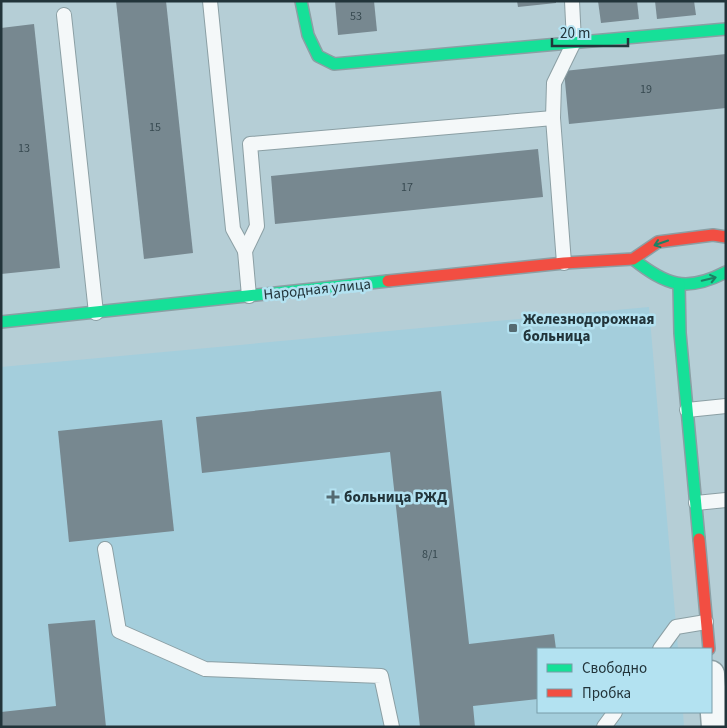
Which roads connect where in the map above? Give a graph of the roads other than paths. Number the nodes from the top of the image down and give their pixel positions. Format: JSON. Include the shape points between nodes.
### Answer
{"nodes":[{"id":1,"x":210,"y":1,"type":"edge"},
{"id":2,"x":301,"y":1,"type":"edge"},
{"id":3,"x":572,"y":1,"type":"edge"},
{"id":4,"x":64,"y":15,"type":"dead end"},
{"id":5,"x":726,"y":29,"type":"edge"},
{"id":6,"x":574,"y":42,"type":"junction"},
{"id":7,"x":553,"y":118,"type":"junction"},
{"id":8,"x":726,"y":237,"type":"edge"},
{"id":9,"x":245,"y":250,"type":"junction"},
{"id":10,"x":633,"y":259,"type":"junction"},
{"id":11,"x":564,"y":263,"type":"junction"},
{"id":12,"x":726,"y":272,"type":"edge"},
{"id":13,"x":678,"y":284,"type":"junction"},
{"id":14,"x":250,"y":296,"type":"junction"},
{"id":15,"x":96,"y":313,"type":"junction"},
{"id":16,"x":1,"y":322,"type":"edge"},
{"id":17,"x":726,"y":406,"type":"edge"},
{"id":18,"x":687,"y":410,"type":"junction"},
{"id":19,"x":726,"y":500,"type":"edge"},
{"id":20,"x":696,"y":503,"type":"junction"},
{"id":21,"x":105,"y":549,"type":"dead end"},
{"id":22,"x":706,"y":622,"type":"junction"},
{"id":23,"x":661,"y":648,"type":"edge"},
{"id":24,"x":709,"y":648,"type":"edge"},
{"id":25,"x":712,"y":687,"type":"edge"},
{"id":26,"x":614,"y":713,"type":"edge"},
{"id":27,"x":392,"y":727,"type":"edge"},
{"id":28,"x":604,"y":727,"type":"edge"},
{"id":29,"x":715,"y":727,"type":"edge"}],
"edges":[{"from":1,"to":9,"type":"lane","via":[[233,230]]},
{"from":2,"to":6,"type":"street","via":[[308,36],[318,56],[334,64]]},
{"from":3,"to":6,"type":"lane"},
{"from":4,"to":15,"type":"lane"},
{"from":5,"to":6,"type":"street"},
{"from":6,"to":7,"type":"lane","via":[[554,83]]},
{"from":7,"to":9,"type":"lane","via":[[250,144],[257,226]]},
{"from":7,"to":11,"type":"lane"},
{"from":8,"to":10,"type":"street","one_way":true,"via":[[658,242]]},
{"from":9,"to":14,"type":"lane"},
{"from":10,"to":11,"type":"street","name":"Народная улица"},
{"from":10,"to":13,"type":"street","via":[[658,278]]},
{"from":11,"to":14,"type":"street","name":"Народная улица"},
{"from":13,"to":12,"type":"street","one_way":true,"via":[[715,278]]},
{"from":13,"to":18,"type":"street"},
{"from":14,"to":15,"type":"street","name":"Народная улица"},
{"from":15,"to":16,"type":"street","name":"Народная улица"},
{"from":17,"to":18,"type":"lane"},
{"from":18,"to":20,"type":"street"},
{"from":19,"to":20,"type":"lane"},
{"from":20,"to":22,"type":"street"},
{"from":21,"to":27,"type":"lane","via":[[119,631],[205,669],[381,676]]},
{"from":22,"to":23,"type":"lane","via":[[676,627]]},
{"from":22,"to":24,"type":"street"},
{"from":25,"to":29,"type":"street"},
{"from":26,"to":28,"type":"lane"}]}
